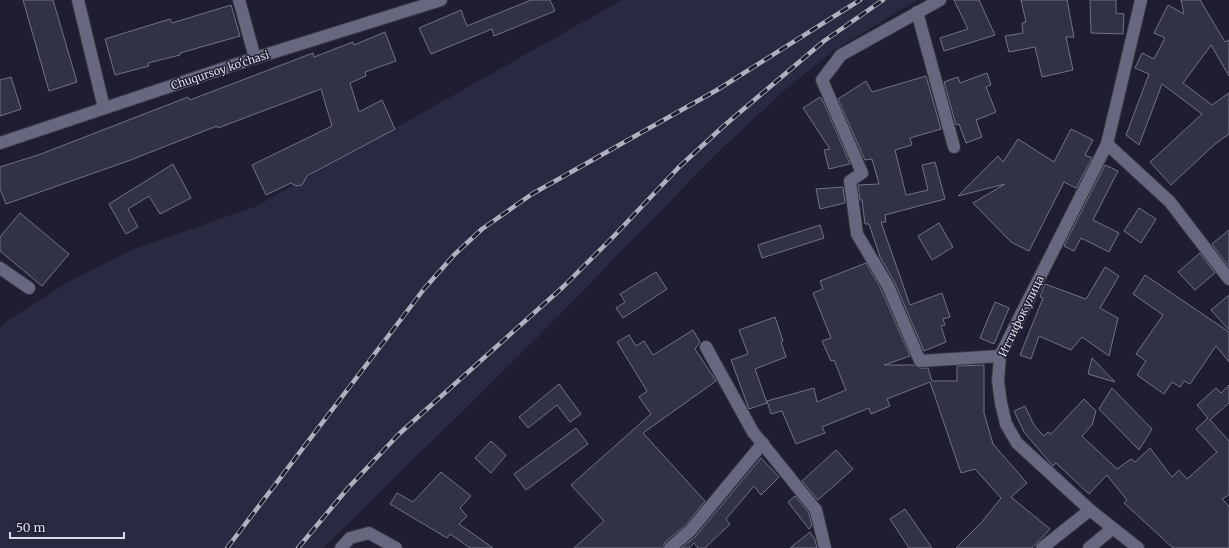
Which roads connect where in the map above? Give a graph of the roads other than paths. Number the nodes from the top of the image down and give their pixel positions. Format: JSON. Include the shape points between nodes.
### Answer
{"nodes":[{"id":1,"x":78,"y":0,"type":"edge"},
{"id":2,"x":239,"y":0,"type":"edge"},
{"id":3,"x":442,"y":0,"type":"edge"},
{"id":4,"x":940,"y":0,"type":"edge"},
{"id":5,"x":1141,"y":0,"type":"edge"},
{"id":6,"x":420,"y":4,"type":"edge"},
{"id":7,"x":917,"y":12,"type":"junction"},
{"id":8,"x":255,"y":58,"type":"junction"},
{"id":9,"x":104,"y":108,"type":"junction"},
{"id":10,"x":0,"y":143,"type":"edge"},
{"id":11,"x":1107,"y":144,"type":"junction"},
{"id":12,"x":954,"y":147,"type":"dead end"},
{"id":13,"x":0,"y":268,"type":"edge"},
{"id":14,"x":1229,"y":279,"type":"edge"},
{"id":15,"x":29,"y":288,"type":"dead end"},
{"id":16,"x":706,"y":347,"type":"dead end"},
{"id":17,"x":1000,"y":356,"type":"junction"},
{"id":18,"x":763,"y":443,"type":"junction"},
{"id":19,"x":1090,"y":510,"type":"junction"},
{"id":20,"x":1112,"y":529,"type":"junction"},
{"id":21,"x":341,"y":548,"type":"edge"},
{"id":22,"x":396,"y":548,"type":"edge"},
{"id":23,"x":670,"y":548,"type":"edge"},
{"id":24,"x":825,"y":548,"type":"edge"},
{"id":25,"x":1042,"y":548,"type":"edge"},
{"id":26,"x":1089,"y":548,"type":"edge"},
{"id":27,"x":1138,"y":548,"type":"edge"}],
"edges":[{"from":1,"to":9,"type":"street"},
{"from":2,"to":8,"type":"street"},
{"from":3,"to":6,"type":"street","name":"Chuqursoy ko'chasi"},
{"from":4,"to":7,"type":"street"},
{"from":5,"to":11,"type":"street","name":"Иттифок улица"},
{"from":6,"to":8,"type":"street","name":"Chuqursoy ko'chasi"},
{"from":7,"to":12,"type":"street"},
{"from":7,"to":17,"type":"street","via":[[841,55],[822,80],[862,173],[850,181],[857,234],[888,286],[920,361]]},
{"from":8,"to":9,"type":"street","name":"Chuqursoy ko'chasi"},
{"from":9,"to":10,"type":"street","name":"Chuqursoy ko'chasi"},
{"from":11,"to":14,"type":"street","via":[[1170,202]]},
{"from":11,"to":17,"type":"street","name":"Иттифок улица"},
{"from":13,"to":15,"type":"street"},
{"from":16,"to":18,"type":"street","via":[[754,432]]},
{"from":17,"to":19,"type":"street","name":"Иттифок улица","via":[[1000,403],[1013,437]]},
{"from":18,"to":23,"type":"street","via":[[690,531]]},
{"from":18,"to":24,"type":"street","via":[[816,510]]},
{"from":19,"to":20,"type":"street","name":"Иттифок улица"},
{"from":19,"to":25,"type":"street"},
{"from":20,"to":26,"type":"street"},
{"from":20,"to":27,"type":"street","name":"Иттифок улица"},
{"from":21,"to":22,"type":"street","via":[[350,538],[370,533]]}]}
